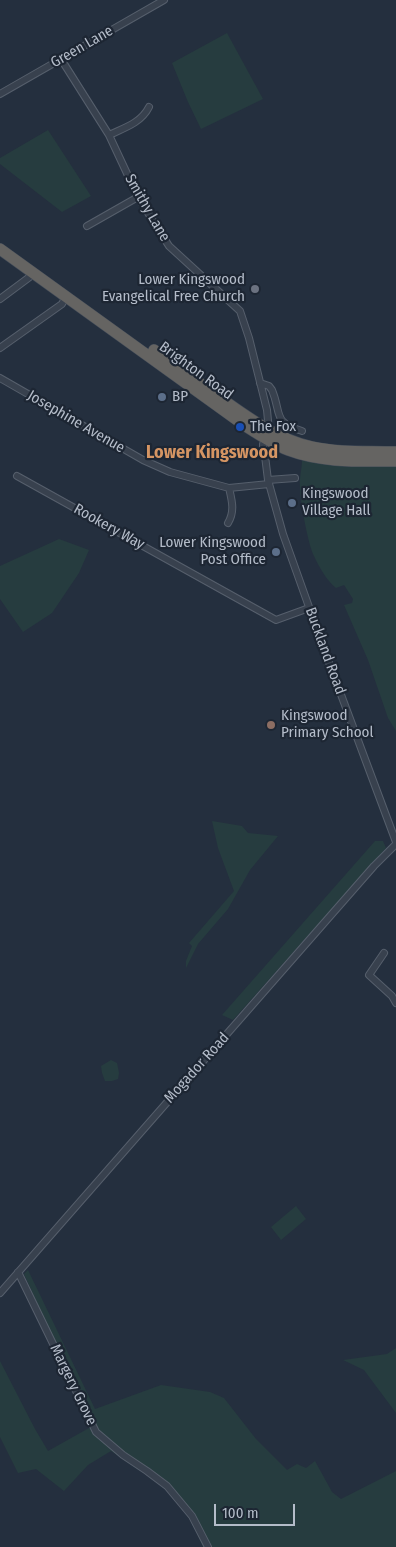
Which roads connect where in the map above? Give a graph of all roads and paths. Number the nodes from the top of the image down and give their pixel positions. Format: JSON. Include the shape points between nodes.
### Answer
{"nodes":[{"id":1,"x":164,"y":0,"type":"edge"},
{"id":2,"x":61,"y":59,"type":"junction"},
{"id":3,"x":0,"y":94,"type":"edge"},
{"id":4,"x":149,"y":107,"type":"dead end"},
{"id":5,"x":109,"y":135,"type":"junction"},
{"id":6,"x":138,"y":196,"type":"junction"},
{"id":7,"x":86,"y":226,"type":"dead end"},
{"id":8,"x":0,"y":239,"type":"edge"},
{"id":9,"x":0,"y":249,"type":"edge"},
{"id":10,"x":35,"y":273,"type":"junction"},
{"id":11,"x":66,"y":296,"type":"junction"},
{"id":12,"x":0,"y":299,"type":"edge"},
{"id":13,"x":0,"y":348,"type":"edge"},
{"id":14,"x":0,"y":378,"type":"edge"},
{"id":15,"x":260,"y":383,"type":"junction"},
{"id":16,"x":259,"y":414,"type":"junction"},
{"id":17,"x":302,"y":431,"type":"dead end"},
{"id":18,"x":268,"y":435,"type":"junction"},
{"id":19,"x":396,"y":452,"type":"edge"},
{"id":20,"x":396,"y":461,"type":"edge"},
{"id":21,"x":17,"y":476,"type":"dead end"},
{"id":22,"x":295,"y":478,"type":"dead end"},
{"id":23,"x":269,"y":482,"type":"junction"},
{"id":24,"x":230,"y":488,"type":"junction"},
{"id":25,"x":228,"y":523,"type":"dead end"},
{"id":26,"x":309,"y":608,"type":"junction"},
{"id":27,"x":395,"y":839,"type":"edge"},
{"id":28,"x":384,"y":953,"type":"dead end"},
{"id":29,"x":396,"y":1003,"type":"edge"},
{"id":30,"x":18,"y":1272,"type":"junction"},
{"id":31,"x":0,"y":1293,"type":"edge"},
{"id":32,"x":208,"y":1547,"type":"edge"}],
"edges":[{"from":1,"to":2,"type":"street","name":"Green Lane"},
{"from":2,"to":3,"type":"street","name":"Green Lane"},
{"from":2,"to":5,"type":"street","name":"Smithy Lane"},
{"from":4,"to":5,"type":"street","via":[[134,123]]},
{"from":5,"to":6,"type":"street","name":"Smithy Lane"},
{"from":6,"to":7,"type":"street"},
{"from":6,"to":15,"type":"street","name":"Smithy Lane","via":[[169,246],[240,310]]},
{"from":8,"to":16,"type":"highway","name":"Brighton Road"},
{"from":9,"to":10,"type":"highway","name":"Brighton Road"},
{"from":10,"to":11,"type":"highway","name":"Brighton Road"},
{"from":10,"to":12,"type":"street"},
{"from":11,"to":13,"type":"street","via":[[62,304]]},
{"from":11,"to":18,"type":"highway","name":"Brighton Road","via":[[244,425]]},
{"from":14,"to":24,"type":"street","name":"Josephine Avenue","via":[[143,460],[170,472]]},
{"from":15,"to":16,"type":"street","name":"Smithy Lane"},
{"from":15,"to":17,"type":"street","via":[[272,390],[281,420]]},
{"from":16,"to":18,"type":"highway","name":"Brighton Road"},
{"from":16,"to":18,"type":"street","name":"Smithy Lane"},
{"from":18,"to":19,"type":"highway","name":"Brighton Road","via":[[340,451]]},
{"from":18,"to":20,"type":"highway","name":"Brighton Road","via":[[287,450],[322,459]]},
{"from":18,"to":23,"type":"street","name":"Buckland Road","via":[[263,452]]},
{"from":21,"to":26,"type":"street","name":"Rookery Way","via":[[276,620]]},
{"from":22,"to":23,"type":"street","name":"Josephine Avenue"},
{"from":23,"to":24,"type":"street","name":"Josephine Avenue"},
{"from":23,"to":26,"type":"street","name":"Buckland Road"},
{"from":24,"to":25,"type":"street","via":[[233,506]]},
{"from":26,"to":27,"type":"street","name":"Buckland Road"},
{"from":27,"to":30,"type":"street","name":"Mogador Road"},
{"from":28,"to":29,"type":"street","via":[[369,975]]},
{"from":30,"to":31,"type":"street","name":"Mogador Road"},
{"from":30,"to":32,"type":"street","name":"Margery Grove","via":[[96,1432],[167,1486],[192,1516]]}]}
